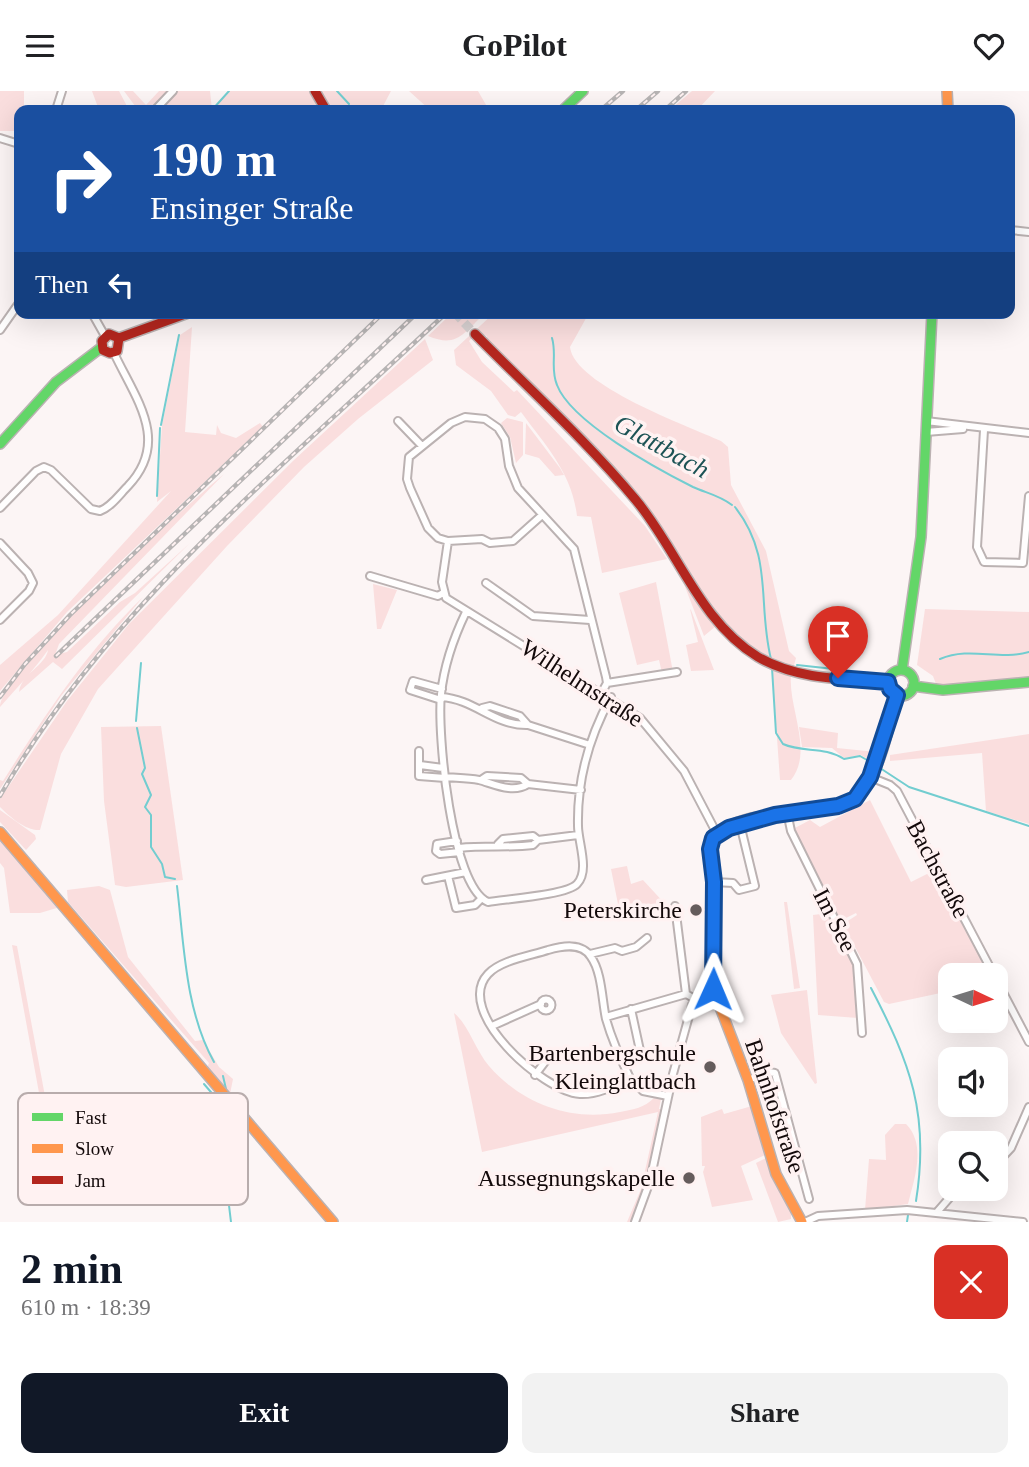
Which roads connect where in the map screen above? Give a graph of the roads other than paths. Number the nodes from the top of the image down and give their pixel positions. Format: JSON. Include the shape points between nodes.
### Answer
{"nodes":[{"id":1,"x":173,"y":91,"type":"edge"},
{"id":2,"x":583,"y":91,"type":"edge"},
{"id":3,"x":160,"y":105,"type":"edge"},
{"id":4,"x":568,"y":105,"type":"edge"},
{"id":5,"x":14,"y":310,"type":"edge"},
{"id":6,"x":95,"y":319,"type":"edge"},
{"id":7,"x":171,"y":319,"type":"edge"},
{"id":8,"x":932,"y":319,"type":"edge"},
{"id":9,"x":0,"y":330,"type":"edge"},
{"id":10,"x":475,"y":334,"type":"tunnel mouth"},
{"id":11,"x":105,"y":336,"type":"junction"},
{"id":12,"x":119,"y":338,"type":"junction"},
{"id":13,"x":102,"y":347,"type":"junction"},
{"id":14,"x":114,"y":353,"type":"junction"},
{"id":15,"x":398,"y":421,"type":"dead end"},
{"id":16,"x":926,"y":421,"type":"junction"},
{"id":17,"x":964,"y":428,"type":"junction"},
{"id":18,"x":984,"y":430,"type":"junction"},
{"id":19,"x":926,"y":432,"type":"junction"},
{"id":20,"x":1029,"y":433,"type":"edge"},
{"id":21,"x":0,"y":444,"type":"edge"},
{"id":22,"x":422,"y":446,"type":"junction"},
{"id":23,"x":1029,"y":496,"type":"edge"},
{"id":24,"x":0,"y":508,"type":"edge"},
{"id":25,"x":541,"y":516,"type":"junction"},
{"id":26,"x":448,"y":541,"type":"junction"},
{"id":27,"x":0,"y":543,"type":"edge"},
{"id":28,"x":370,"y":576,"type":"dead end"},
{"id":29,"x":486,"y":583,"type":"dead end"},
{"id":30,"x":443,"y":593,"type":"junction"},
{"id":31,"x":466,"y":612,"type":"junction"},
{"id":32,"x":0,"y":620,"type":"edge"},
{"id":33,"x":590,"y":620,"type":"junction"},
{"id":34,"x":902,"y":670,"type":"junction"},
{"id":35,"x":677,"y":673,"type":"dead end"},
{"id":36,"x":888,"y":682,"type":"junction"},
{"id":37,"x":1029,"y":682,"type":"edge"},
{"id":38,"x":607,"y":683,"type":"junction"},
{"id":39,"x":913,"y":686,"type":"junction"},
{"id":40,"x":602,"y":692,"type":"junction"},
{"id":41,"x":441,"y":695,"type":"junction"},
{"id":42,"x":897,"y":695,"type":"junction"},
{"id":43,"x":611,"y":697,"type":"junction"},
{"id":44,"x":482,"y":708,"type":"junction"},
{"id":45,"x":528,"y":725,"type":"junction"},
{"id":46,"x":590,"y":745,"type":"junction"},
{"id":47,"x":419,"y":751,"type":"dead end"},
{"id":48,"x":420,"y":765,"type":"junction"},
{"id":49,"x":443,"y":768,"type":"junction"},
{"id":50,"x":873,"y":768,"type":"junction"},
{"id":51,"x":445,"y":777,"type":"junction"},
{"id":52,"x":581,"y":790,"type":"junction"},
{"id":53,"x":787,"y":812,"type":"junction"},
{"id":54,"x":740,"y":824,"type":"junction"},
{"id":55,"x":0,"y":832,"type":"edge"},
{"id":56,"x":717,"y":834,"type":"junction"},
{"id":57,"x":578,"y":835,"type":"junction"},
{"id":58,"x":459,"y":847,"type":"junction"},
{"id":59,"x":466,"y":872,"type":"junction"},
{"id":60,"x":448,"y":876,"type":"junction"},
{"id":61,"x":426,"y":880,"type":"dead end"},
{"id":62,"x":714,"y":882,"type":"junction"},
{"id":63,"x":481,"y":899,"type":"junction"},
{"id":64,"x":675,"y":906,"type":"dead end"},
{"id":65,"x":647,"y":938,"type":"dead end"},
{"id":66,"x":590,"y":954,"type":"junction"},
{"id":67,"x":988,"y":963,"type":"edge"},
{"id":68,"x":713,"y":989,"type":"junction"},
{"id":69,"x":686,"y":994,"type":"junction"},
{"id":70,"x":695,"y":999,"type":"junction"},
{"id":71,"x":1008,"y":1002,"type":"edge"},
{"id":72,"x":541,"y":1004,"type":"dead end"},
{"id":73,"x":631,"y":1009,"type":"junction"},
{"id":74,"x":606,"y":1017,"type":"junction"},
{"id":75,"x":492,"y":1026,"type":"junction"},
{"id":76,"x":862,"y":1034,"type":"dead end"},
{"id":77,"x":1029,"y":1042,"type":"edge"},
{"id":78,"x":560,"y":1052,"type":"dead end"},
{"id":79,"x":641,"y":1055,"type":"dead end"},
{"id":80,"x":535,"y":1075,"type":"junction"},
{"id":81,"x":630,"y":1078,"type":"junction"},
{"id":82,"x":748,"y":1080,"type":"junction"},
{"id":83,"x":223,"y":1093,"type":"edge"},
{"id":84,"x":668,"y":1096,"type":"junction"},
{"id":85,"x":1029,"y":1107,"type":"edge"},
{"id":86,"x":248,"y":1122,"type":"edge"},
{"id":87,"x":1008,"y":1151,"type":"edge"},
{"id":88,"x":809,"y":1199,"type":"dead end"},
{"id":89,"x":947,"y":1201,"type":"edge"},
{"id":90,"x":938,"y":1211,"type":"junction"},
{"id":91,"x":987,"y":1220,"type":"edge"},
{"id":92,"x":800,"y":1221,"type":"edge"},
{"id":93,"x":333,"y":1222,"type":"edge"},
{"id":94,"x":635,"y":1222,"type":"edge"},
{"id":95,"x":1023,"y":1222,"type":"edge"}],
"edges":[{"from":1,"to":3,"type":"street"},
{"from":2,"to":4,"type":"main road"},
{"from":5,"to":9,"type":"street"},
{"from":6,"to":11,"type":"street"},
{"from":7,"to":12,"type":"main road"},
{"from":8,"to":16,"type":"main road"},
{"from":10,"to":36,"type":"main road","via":[[636,500],[720,624],[740,645],[771,664],[804,674]]},
{"from":11,"to":12,"type":"main road"},
{"from":11,"to":13,"type":"main road"},
{"from":12,"to":14,"type":"main road"},
{"from":13,"to":14,"type":"main road"},
{"from":13,"to":21,"type":"main road","via":[[56,382]]},
{"from":14,"to":24,"type":"street","via":[[146,415],[149,443],[134,479],[100,511],[91,509],[44,467]]},
{"from":15,"to":22,"type":"street"},
{"from":16,"to":17,"type":"street"},
{"from":16,"to":19,"type":"main road"},
{"from":17,"to":18,"type":"street"},
{"from":17,"to":19,"type":"street"},
{"from":18,"to":20,"type":"street"},
{"from":18,"to":23,"type":"street","via":[[977,547],[984,562],[1023,563]]},
{"from":19,"to":34,"type":"main road","via":[[917,581]]},
{"from":22,"to":25,"type":"street","via":[[465,417],[492,423],[505,439],[513,479]]},
{"from":22,"to":26,"type":"street","via":[[409,457],[407,479],[428,528]]},
{"from":25,"to":26,"type":"street","via":[[513,541]]},
{"from":25,"to":33,"type":"street","via":[[575,549]]},
{"from":26,"to":30,"type":"street"},
{"from":27,"to":32,"type":"street","via":[[33,583]]},
{"from":28,"to":30,"type":"street","via":[[438,596]]},
{"from":29,"to":33,"type":"street","via":[[533,616]]},
{"from":30,"to":31,"type":"street","name":"Wilhelmstraße"},
{"from":31,"to":40,"type":"street","name":"Wilhelmstraße"},
{"from":31,"to":41,"type":"street"},
{"from":33,"to":38,"type":"street"},
{"from":34,"to":36,"type":"main road","via":[[894,672]]},
{"from":34,"to":39,"type":"main road","via":[[911,675]]},
{"from":35,"to":38,"type":"street"},
{"from":36,"to":42,"type":"main road"},
{"from":37,"to":39,"type":"main road","via":[[943,690]]},
{"from":38,"to":40,"type":"street"},
{"from":39,"to":42,"type":"main road","via":[[907,694]]},
{"from":40,"to":43,"type":"street","name":"Wilhelmstraße"},
{"from":41,"to":44,"type":"street"},
{"from":41,"to":49,"type":"street"},
{"from":42,"to":50,"type":"main road"},
{"from":43,"to":46,"type":"street"},
{"from":43,"to":56,"type":"street","name":"Wilhelmstraße","via":[[640,718],[671,751]]},
{"from":44,"to":45,"type":"street","via":[[496,720]]},
{"from":44,"to":45,"type":"street","via":[[490,706],[520,716]]},
{"from":45,"to":46,"type":"street"},
{"from":46,"to":52,"type":"street"},
{"from":47,"to":48,"type":"street"},
{"from":48,"to":49,"type":"street"},
{"from":48,"to":51,"type":"street","via":[[419,776]]},
{"from":49,"to":51,"type":"street"},
{"from":50,"to":53,"type":"main road","via":[[862,792],[847,803]]},
{"from":50,"to":67,"type":"street","name":"Bachstraße","via":[[897,791]]},
{"from":51,"to":52,"type":"street","via":[[504,787],[528,784]]},
{"from":51,"to":58,"type":"street"},
{"from":52,"to":57,"type":"street"},
{"from":53,"to":54,"type":"main road"},
{"from":53,"to":76,"type":"street","name":"Im See","via":[[791,831],[857,964]]},
{"from":54,"to":56,"type":"main road"},
{"from":54,"to":62,"type":"street","via":[[755,886],[739,890],[729,882]]},
{"from":55,"to":83,"type":"main road"},
{"from":56,"to":62,"type":"main road","name":"Bahnhofstraße","via":[[710,849]]},
{"from":57,"to":58,"type":"street","via":[[503,839],[498,844]]},
{"from":57,"to":63,"type":"street","via":[[583,870],[575,886],[488,902]]},
{"from":58,"to":59,"type":"street"},
{"from":59,"to":60,"type":"street"},
{"from":59,"to":63,"type":"street"},
{"from":60,"to":61,"type":"street"},
{"from":60,"to":63,"type":"street","via":[[456,908],[475,905]]},
{"from":62,"to":68,"type":"main road","name":"Bahnhofstraße"},
{"from":64,"to":69,"type":"street"},
{"from":65,"to":66,"type":"street","via":[[622,951],[615,948]]},
{"from":66,"to":74,"type":"street"},
{"from":66,"to":75,"type":"street","via":[[581,948],[557,948],[490,972],[481,995]]},
{"from":68,"to":70,"type":"street"},
{"from":68,"to":82,"type":"main road","name":"Bahnhofstraße"},
{"from":69,"to":70,"type":"street"},
{"from":69,"to":73,"type":"street"},
{"from":70,"to":84,"type":"street"},
{"from":71,"to":77,"type":"street","name":"Bachstraße"},
{"from":72,"to":75,"type":"street"},
{"from":73,"to":74,"type":"street"},
{"from":73,"to":79,"type":"street"},
{"from":74,"to":81,"type":"street"},
{"from":75,"to":80,"type":"street"},
{"from":78,"to":80,"type":"street","via":[[551,1054]]},
{"from":80,"to":81,"type":"street","via":[[578,1094],[598,1092]]},
{"from":81,"to":84,"type":"street","via":[[643,1091]]},
{"from":82,"to":88,"type":"street","via":[[775,1073]]},
{"from":82,"to":92,"type":"main road","name":"Bahnhofstraße","via":[[776,1174]]},
{"from":84,"to":94,"type":"street","via":[[650,1181]]},
{"from":85,"to":87,"type":"street"},
{"from":86,"to":93,"type":"main road"},
{"from":89,"to":90,"type":"street"},
{"from":90,"to":91,"type":"street"},
{"from":90,"to":92,"type":"street","via":[[818,1216]]},
{"from":91,"to":95,"type":"street"}]}
